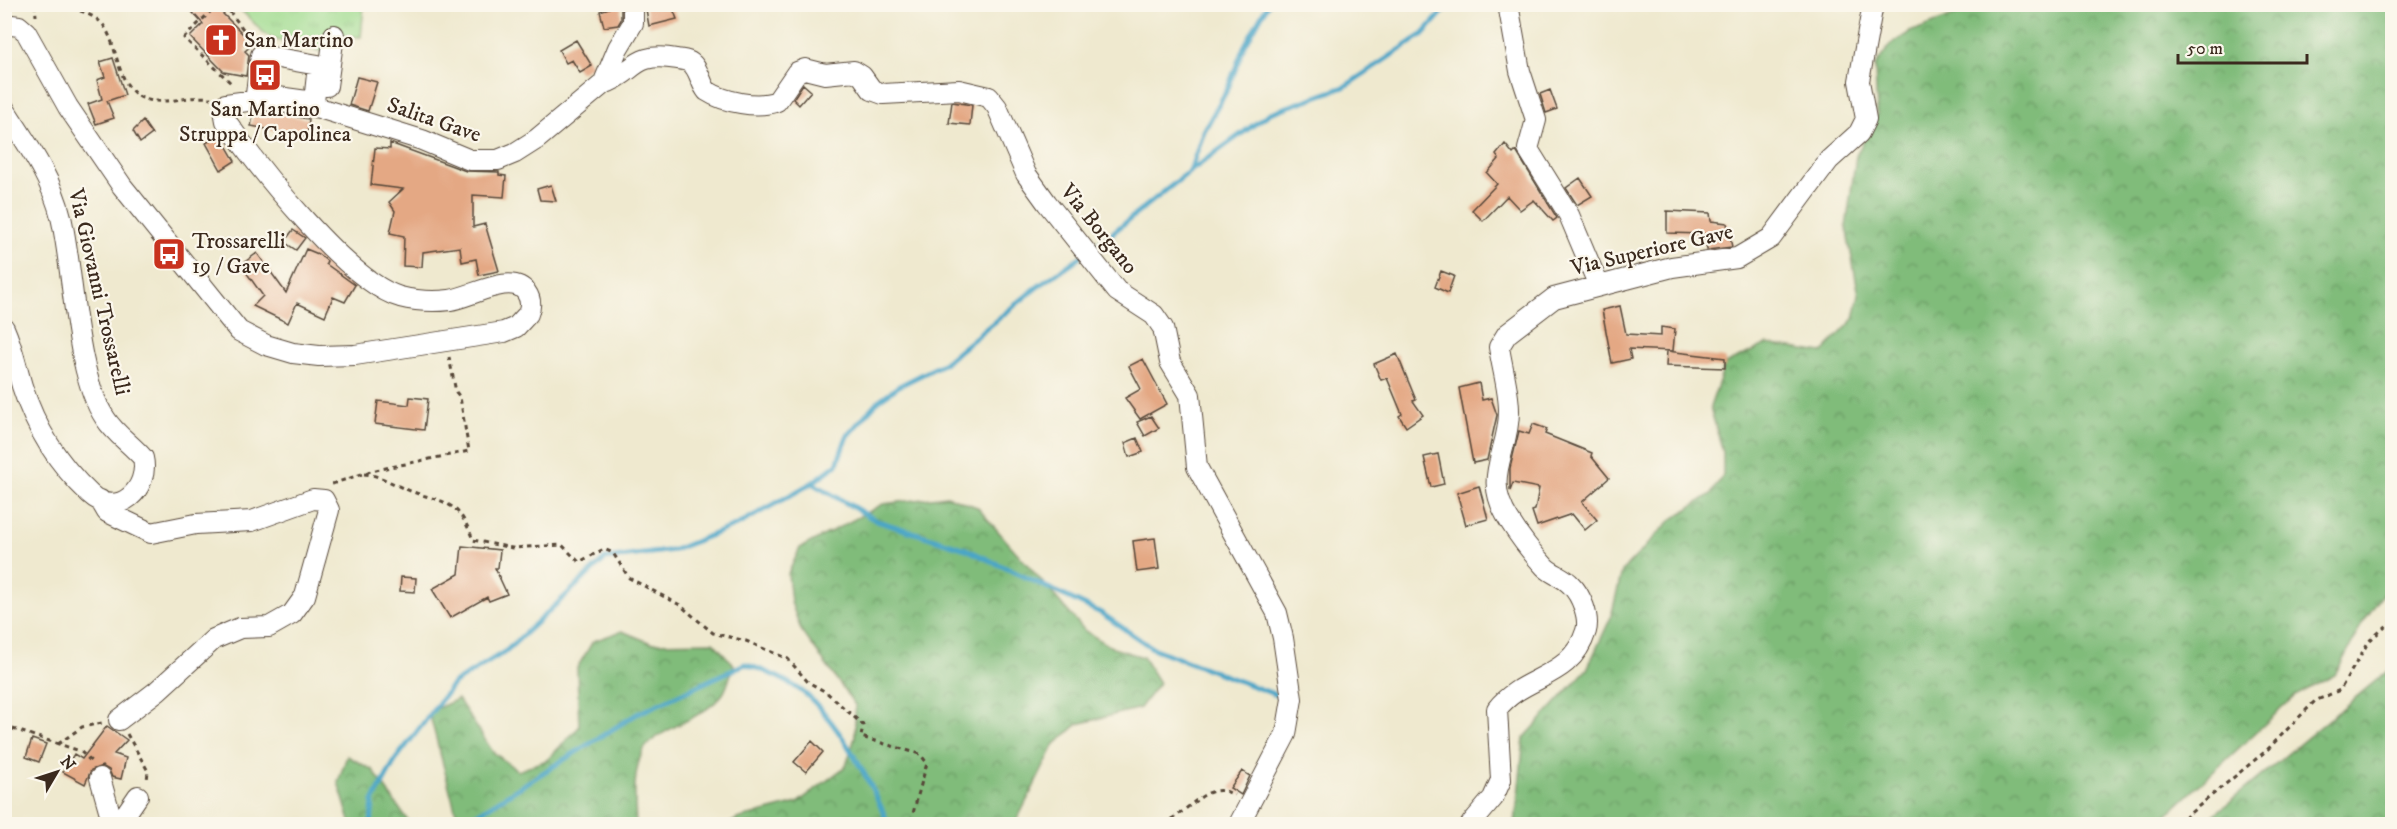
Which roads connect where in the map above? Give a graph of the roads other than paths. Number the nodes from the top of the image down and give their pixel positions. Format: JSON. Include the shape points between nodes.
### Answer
{"nodes":[{"id":1,"x":633,"y":4,"type":"edge"},
{"id":2,"x":1508,"y":4,"type":"edge"},
{"id":3,"x":1873,"y":4,"type":"edge"},
{"id":4,"x":4,"y":24,"type":"edge"},
{"id":5,"x":334,"y":35,"type":"dead end"},
{"id":6,"x":603,"y":84,"type":"junction"},
{"id":7,"x":252,"y":97,"type":"junction"},
{"id":8,"x":226,"y":105,"type":"joint"},
{"id":9,"x":4,"y":108,"type":"edge"},
{"id":10,"x":324,"y":110,"type":"junction"},
{"id":11,"x":1599,"y":285,"type":"junction"},
{"id":12,"x":4,"y":328,"type":"edge"},
{"id":13,"x":99,"y":500,"type":"junction"},
{"id":14,"x":119,"y":720,"type":"road end"},
{"id":15,"x":100,"y":778,"type":"road end"},
{"id":16,"x":138,"y":796,"type":"road end"},
{"id":17,"x":113,"y":825,"type":"edge"},
{"id":18,"x":119,"y":825,"type":"edge"},
{"id":19,"x":1239,"y":825,"type":"edge"},
{"id":20,"x":1471,"y":825,"type":"edge"}],
"edges":[{"from":1,"to":6,"type":"street","name":"Salita Gave","via":[[633,23]]},
{"from":2,"to":11,"type":"street","via":[[1520,71],[1536,120],[1528,149],[1569,215]]},
{"from":3,"to":11,"type":"street","name":"Via Superiore Gave","via":[[1859,81],[1866,119],[1859,133],[1829,160],[1771,238],[1737,258],[1672,267]]},
{"from":4,"to":8,"type":"street","name":"Via Giovanni Trossarelli","via":[[19,26],[26,32],[68,107],[122,186],[239,331],[266,345],[319,356],[356,355],[511,330],[528,314],[529,296],[510,283],[450,300],[409,299],[388,292],[344,259],[304,219],[230,127],[224,115]]},
{"from":5,"to":10,"type":"street"},
{"from":6,"to":10,"type":"street","name":"Salita Gave","via":[[524,148],[507,158],[483,161],[454,156],[422,140]]},
{"from":6,"to":19,"type":"street","name":"Via Borgano","via":[[618,78],[640,60],[657,56],[691,63],[711,94],[751,103],[777,101],[797,72],[805,69],[825,74],[854,71],[872,90],[883,94],[958,90],[989,97],[1026,174],[1047,203],[1117,291],[1154,315],[1163,328],[1170,362],[1190,395],[1197,467],[1277,613],[1292,699],[1286,735]]},
{"from":7,"to":7,"type":"street","via":[[315,102],[318,65],[261,55]]},
{"from":7,"to":8,"type":"street","name":"Salita Gave"},
{"from":7,"to":10,"type":"street","name":"Salita Gave"},
{"from":9,"to":13,"type":"street","name":"Via Giovanni Trossarelli","via":[[44,170],[61,216],[96,402],[115,432],[143,458],[145,469],[140,486],[128,500]]},
{"from":11,"to":20,"type":"street","name":"Via Superiore Gave","via":[[1554,298],[1507,334],[1499,347],[1509,409],[1506,443],[1495,474],[1498,499],[1546,568],[1571,584],[1584,605],[1587,628],[1577,653],[1555,672],[1508,695],[1497,709],[1501,780],[1493,798]]},
{"from":12,"to":13,"type":"street","via":[[39,430]]},
{"from":13,"to":14,"type":"street","via":[[107,512],[151,533],[196,524],[252,522],[298,503],[321,499],[329,510],[305,596],[292,614],[269,627],[240,628],[214,639]]},
{"from":15,"to":17,"type":"street"},
{"from":16,"to":18,"type":"street"}]}
